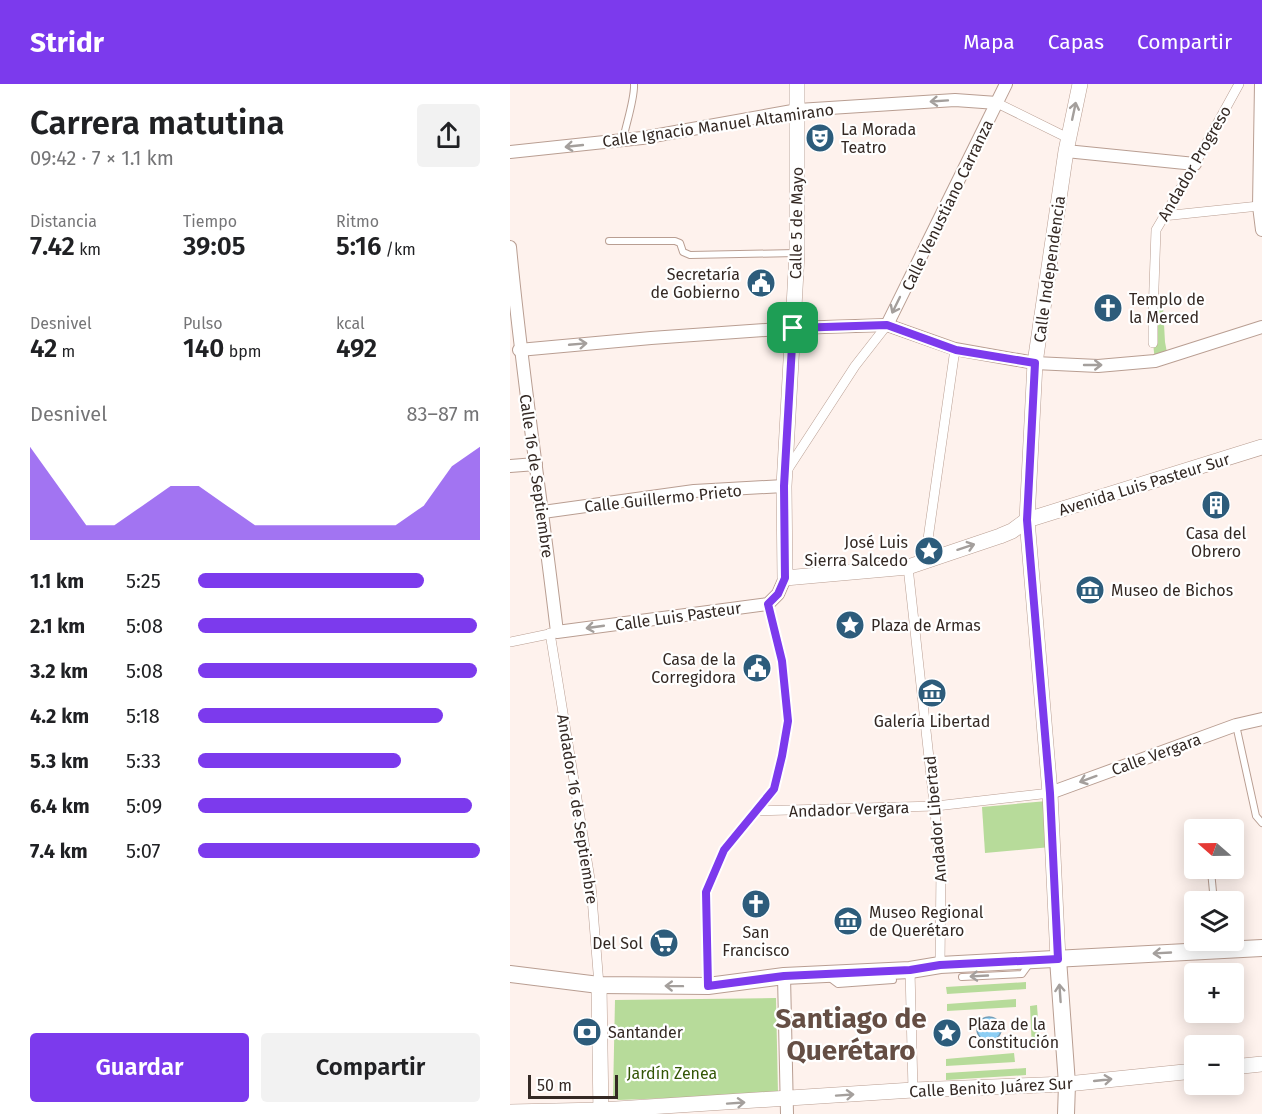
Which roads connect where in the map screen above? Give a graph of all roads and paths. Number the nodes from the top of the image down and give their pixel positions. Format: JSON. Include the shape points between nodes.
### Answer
{"nodes":[{"id":1,"x":634,"y":84,"type":"edge"},
{"id":2,"x":797,"y":84,"type":"edge"},
{"id":3,"x":1006,"y":84,"type":"edge"},
{"id":4,"x":1080,"y":84,"type":"edge"},
{"id":5,"x":1239,"y":84,"type":"edge"},
{"id":6,"x":1261,"y":84,"type":"edge"},
{"id":7,"x":997,"y":103,"type":"junction"},
{"id":8,"x":798,"y":110,"type":"junction"},
{"id":9,"x":623,"y":140,"type":"junction"},
{"id":10,"x":1067,"y":145,"type":"junction"},
{"id":11,"x":510,"y":152,"type":"edge"},
{"id":12,"x":1195,"y":164,"type":"junction"},
{"id":13,"x":1261,"y":206,"type":"edge"},
{"id":14,"x":1163,"y":216,"type":"junction"},
{"id":15,"x":1262,"y":230,"type":"edge"},
{"id":16,"x":609,"y":241,"type":"dead end"},
{"id":17,"x":510,"y":248,"type":"edge"},
{"id":18,"x":797,"y":253,"type":"junction"},
{"id":19,"x":887,"y":325,"type":"junction"},
{"id":20,"x":1262,"y":327,"type":"edge"},
{"id":21,"x":793,"y":328,"type":"junction"},
{"id":22,"x":1153,"y":343,"type":"dead end"},
{"id":23,"x":519,"y":350,"type":"junction"},
{"id":24,"x":956,"y":350,"type":"junction"},
{"id":25,"x":1035,"y":363,"type":"junction"},
{"id":26,"x":1262,"y":447,"type":"edge"},
{"id":27,"x":536,"y":464,"type":"junction"},
{"id":28,"x":510,"y":466,"type":"edge"},
{"id":29,"x":784,"y":480,"type":"junction"},
{"id":30,"x":543,"y":512,"type":"junction"},
{"id":31,"x":1027,"y":520,"type":"junction"},
{"id":32,"x":926,"y":560,"type":"junction"},
{"id":33,"x":908,"y":567,"type":"junction"},
{"id":34,"x":785,"y":578,"type":"junction"},
{"id":35,"x":768,"y":604,"type":"junction"},
{"id":36,"x":553,"y":633,"type":"junction"},
{"id":37,"x":510,"y":642,"type":"edge"},
{"id":38,"x":1262,"y":719,"type":"edge"},
{"id":39,"x":1236,"y":726,"type":"junction"},
{"id":40,"x":774,"y":789,"type":"junction"},
{"id":41,"x":1050,"y":793,"type":"junction"},
{"id":42,"x":936,"y":806,"type":"junction"},
{"id":43,"x":755,"y":811,"type":"junction"},
{"id":44,"x":771,"y":811,"type":"junction"},
{"id":45,"x":1262,"y":823,"type":"edge"},
{"id":46,"x":1244,"y":947,"type":"edge"},
{"id":47,"x":1184,"y":948,"type":"edge"},
{"id":48,"x":1262,"y":948,"type":"edge"},
{"id":49,"x":1058,"y":959,"type":"junction"},
{"id":50,"x":1032,"y":960,"type":"junction"},
{"id":51,"x":940,"y":965,"type":"junction"},
{"id":52,"x":910,"y":970,"type":"junction"},
{"id":53,"x":510,"y":974,"type":"edge"},
{"id":54,"x":824,"y":974,"type":"junction"},
{"id":55,"x":784,"y":976,"type":"junction"},
{"id":56,"x":962,"y":977,"type":"dead end"},
{"id":57,"x":893,"y":980,"type":"dead end"},
{"id":58,"x":599,"y":985,"type":"junction"},
{"id":59,"x":708,"y":986,"type":"junction"},
{"id":60,"x":1262,"y":1064,"type":"edge"},
{"id":61,"x":1244,"y":1066,"type":"edge"},
{"id":62,"x":1184,"y":1072,"type":"edge"},
{"id":63,"x":1067,"y":1084,"type":"junction"},
{"id":64,"x":913,"y":1090,"type":"junction"},
{"id":65,"x":787,"y":1107,"type":"edge"},
{"id":66,"x":510,"y":1112,"type":"edge"},
{"id":67,"x":601,"y":1112,"type":"edge"},
{"id":68,"x":1066,"y":1114,"type":"edge"}],
"edges":[{"from":1,"to":9,"type":"lane"},
{"from":2,"to":8,"type":"street","name":"Calle 5 de Mayo"},
{"from":3,"to":7,"type":"street","name":"Calle Venustiano Carranza"},
{"from":10,"to":4,"type":"street","name":"Calle Independencia","one_way":true},
{"from":5,"to":12,"type":"street","name":"Andador Progreso"},
{"from":6,"to":13,"type":"street"},
{"from":7,"to":8,"type":"street","name":"Calle Ignacio Manuel Altamirano","one_way":true,"via":[[955,100]]},
{"from":7,"to":10,"type":"street"},
{"from":7,"to":19,"type":"street","name":"Calle Venustiano Carranza","one_way":true},
{"from":8,"to":9,"type":"street","name":"Calle Ignacio Manuel Altamirano"},
{"from":8,"to":18,"type":"street","name":"Calle 5 de Mayo"},
{"from":9,"to":11,"type":"street","name":"Calle Ignacio Manuel Altamirano","one_way":true},
{"from":10,"to":12,"type":"street"},
{"from":10,"to":25,"type":"street","name":"Calle Independencia"},
{"from":12,"to":14,"type":"street","name":"Andador Progreso"},
{"from":13,"to":14,"type":"street"},
{"from":13,"to":15,"type":"street"},
{"from":14,"to":22,"type":"street","name":"Andador Progreso","via":[[1156,230]]},
{"from":16,"to":18,"type":"lane","via":[[675,241],[690,255]]},
{"from":17,"to":23,"type":"street","name":"Calle 16 de Septiembre"},
{"from":18,"to":21,"type":"street","name":"Calle 5 de Mayo"},
{"from":19,"to":21,"type":"street"},
{"from":19,"to":24,"type":"street"},
{"from":19,"to":29,"type":"street","via":[[855,366]]},
{"from":25,"to":20,"type":"street","one_way":true,"via":[[1098,366],[1155,361]]},
{"from":23,"to":21,"type":"street","one_way":true},
{"from":21,"to":29,"type":"street","name":"Calle 5 de Mayo"},
{"from":23,"to":27,"type":"street","name":"Calle 16 de Septiembre"},
{"from":24,"to":25,"type":"street"},
{"from":24,"to":32,"type":"street"},
{"from":25,"to":31,"type":"street","name":"Calle Independencia"},
{"from":26,"to":31,"type":"street","name":"Avenida Luis Pasteur Sur"},
{"from":27,"to":28,"type":"street"},
{"from":27,"to":30,"type":"street","name":"Calle 16 de Septiembre"},
{"from":29,"to":30,"type":"street","name":"Calle Guillermo Prieto"},
{"from":29,"to":34,"type":"street","name":"Calle 5 de Mayo"},
{"from":30,"to":36,"type":"street","name":"Calle 16 de Septiembre"},
{"from":32,"to":31,"type":"street","name":"Avenida Luis Pasteur Sur","one_way":true,"via":[[1000,536]]},
{"from":31,"to":41,"type":"street","name":"Calle Independencia"},
{"from":32,"to":33,"type":"street","name":"Avenida Luis Pasteur Sur"},
{"from":33,"to":34,"type":"street","name":"Avenida Luis Pasteur Sur"},
{"from":33,"to":42,"type":"street","name":"Andador Libertad"},
{"from":34,"to":35,"type":"street"},
{"from":35,"to":36,"type":"street","name":"Calle Luis Pasteur","one_way":true},
{"from":35,"to":40,"type":"street","via":[[782,661],[788,721]]},
{"from":36,"to":37,"type":"street"},
{"from":36,"to":58,"type":"street","name":"Andador 16 de Septiembre","via":[[591,885]]},
{"from":38,"to":39,"type":"street","name":"Calle Vergara"},
{"from":39,"to":41,"type":"street","name":"Calle Vergara","one_way":true},
{"from":39,"to":45,"type":"lane","via":[[1256,816]]},
{"from":40,"to":43,"type":"street"},
{"from":40,"to":44,"type":"street"},
{"from":41,"to":42,"type":"street","name":"Andador Vergara"},
{"from":41,"to":49,"type":"street","name":"Calle Independencia"},
{"from":42,"to":44,"type":"street","name":"Andador Vergara"},
{"from":42,"to":51,"type":"street","name":"Andador Libertad","via":[[941,867]]},
{"from":43,"to":44,"type":"street","name":"Andador Vergara"},
{"from":43,"to":59,"type":"street","via":[[724,850],[706,892]]},
{"from":46,"to":48,"type":"main road"},
{"from":47,"to":49,"type":"main road","one_way":true},
{"from":49,"to":50,"type":"main road"},
{"from":63,"to":49,"type":"main road","one_way":true},
{"from":50,"to":51,"type":"main road"},
{"from":50,"to":56,"type":"lane","one_way":true,"via":[[1022,974]]},
{"from":51,"to":52,"type":"main road"},
{"from":52,"to":54,"type":"main road"},
{"from":52,"to":64,"type":"street"},
{"from":53,"to":58,"type":"main road"},
{"from":54,"to":55,"type":"main road"},
{"from":54,"to":57,"type":"lane","via":[[838,984]]},
{"from":55,"to":59,"type":"main road"},
{"from":55,"to":65,"type":"street"},
{"from":59,"to":58,"type":"main road","one_way":true},
{"from":58,"to":67,"type":"street"},
{"from":60,"to":61,"type":"street"},
{"from":63,"to":62,"type":"street","name":"Calle Benito Juárez Sur","one_way":true},
{"from":63,"to":64,"type":"street","name":"Calle Benito Juárez Sur"},
{"from":63,"to":68,"type":"main road"},
{"from":65,"to":64,"type":"street","name":"Calle Benito Juárez Sur","one_way":true},
{"from":67,"to":65,"type":"street","name":"Calle Benito Juárez Sur","one_way":true},
{"from":66,"to":67,"type":"street","name":"Calle Benito Juárez Sur"}]}
